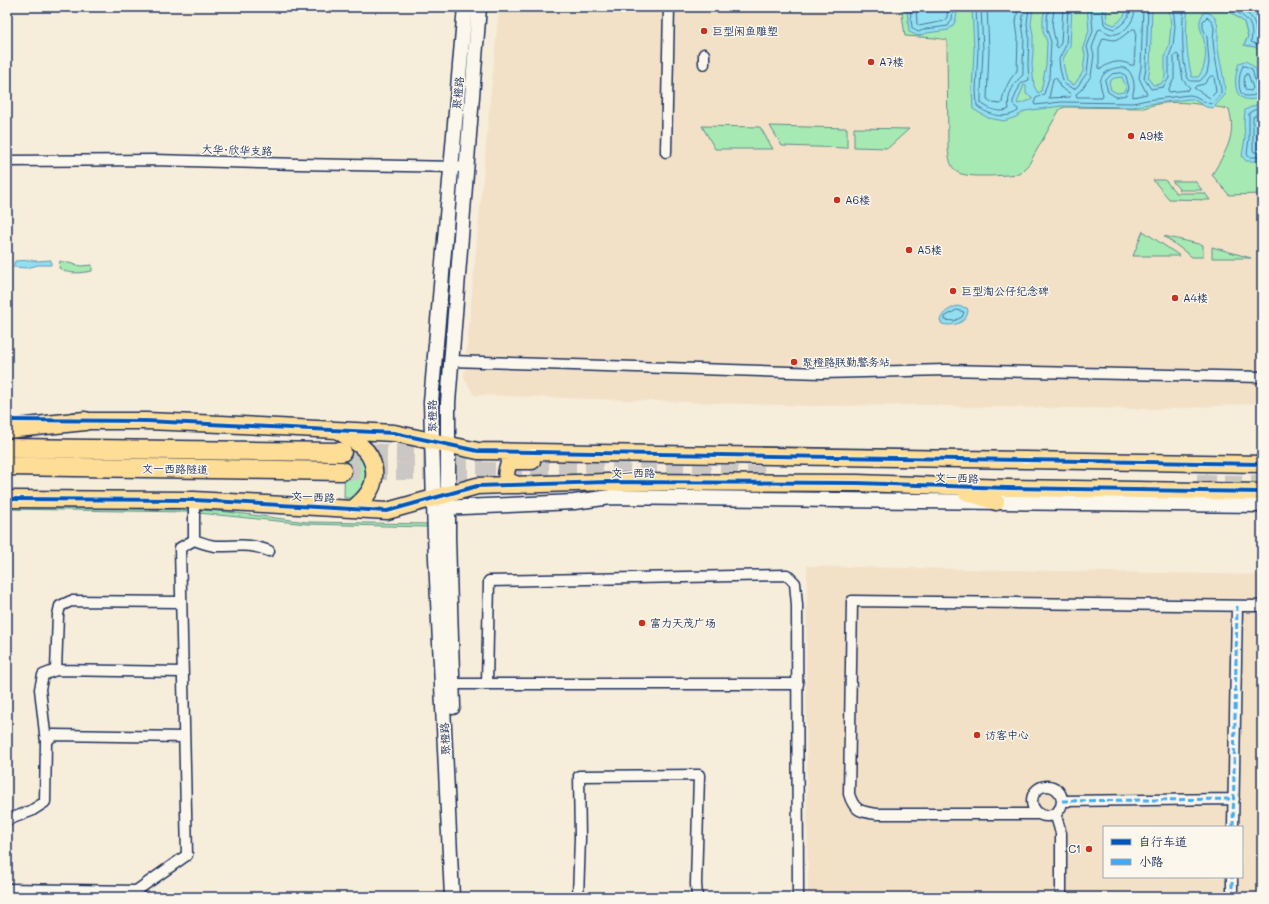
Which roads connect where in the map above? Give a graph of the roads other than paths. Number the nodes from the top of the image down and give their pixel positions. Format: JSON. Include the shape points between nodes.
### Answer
{"nodes":[{"id":1,"x":465,"y":7,"type":"edge"},
{"id":2,"x":479,"y":7,"type":"edge"},
{"id":3,"x":669,"y":7,"type":"edge"},
{"id":4,"x":666,"y":152,"type":"dead end"},
{"id":5,"x":7,"y":161,"type":"edge"},
{"id":6,"x":459,"y":167,"type":"junction"},
{"id":7,"x":451,"y":361,"type":"junction"},
{"id":8,"x":1262,"y":377,"type":"edge"},
{"id":9,"x":7,"y":420,"type":"edge"},
{"id":10,"x":85,"y":421,"type":"junction"},
{"id":11,"x":7,"y":429,"type":"edge"},
{"id":12,"x":336,"y":430,"type":"junction"},
{"id":13,"x":440,"y":443,"type":"junction"},
{"id":14,"x":7,"y":448,"type":"edge"},
{"id":15,"x":342,"y":452,"type":"tunnel mouth"},
{"id":16,"x":615,"y":453,"type":"junction"},
{"id":17,"x":1262,"y":464,"type":"edge"},
{"id":18,"x":7,"y":466,"type":"edge"},
{"id":19,"x":342,"y":470,"type":"tunnel mouth"},
{"id":20,"x":519,"y":485,"type":"junction"},
{"id":21,"x":947,"y":487,"type":"junction"},
{"id":22,"x":1262,"y":492,"type":"edge"},
{"id":23,"x":7,"y":499,"type":"edge"},
{"id":24,"x":194,"y":500,"type":"junction"},
{"id":25,"x":441,"y":502,"type":"junction"},
{"id":26,"x":996,"y":502,"type":"junction"},
{"id":27,"x":1262,"y":505,"type":"edge"},
{"id":28,"x":353,"y":509,"type":"junction"},
{"id":29,"x":194,"y":540,"type":"junction"},
{"id":30,"x":269,"y":551,"type":"dead end"},
{"id":31,"x":181,"y":602,"type":"junction"},
{"id":32,"x":1237,"y":606,"type":"junction"},
{"id":33,"x":1262,"y":606,"type":"edge"},
{"id":34,"x":56,"y":670,"type":"junction"},
{"id":35,"x":182,"y":672,"type":"junction"},
{"id":36,"x":447,"y":684,"type":"junction"},
{"id":37,"x":487,"y":684,"type":"junction"},
{"id":38,"x":798,"y":684,"type":"junction"},
{"id":39,"x":184,"y":737,"type":"junction"},
{"id":40,"x":46,"y":742,"type":"junction"},
{"id":41,"x":1234,"y":799,"type":"junction"},
{"id":42,"x":1062,"y":801,"type":"junction"},
{"id":43,"x":1055,"y":813,"type":"junction"},
{"id":44,"x":1040,"y":814,"type":"junction"},
{"id":45,"x":7,"y":820,"type":"edge"},
{"id":46,"x":1233,"y":826,"type":"edge"},
{"id":47,"x":1232,"y":878,"type":"edge"},
{"id":48,"x":7,"y":889,"type":"edge"},
{"id":49,"x":452,"y":897,"type":"edge"},
{"id":50,"x":460,"y":897,"type":"edge"},
{"id":51,"x":578,"y":897,"type":"edge"},
{"id":52,"x":697,"y":897,"type":"edge"},
{"id":53,"x":798,"y":897,"type":"edge"},
{"id":54,"x":1061,"y":897,"type":"edge"},
{"id":55,"x":1232,"y":897,"type":"edge"}],
"edges":[{"from":1,"to":6,"type":"street","name":"聚橙路"},
{"from":2,"to":6,"type":"street","name":"聚橙路"},
{"from":3,"to":4,"type":"street"},
{"from":5,"to":6,"type":"street","name":"大华·欣华支路","via":[[154,160]]},
{"from":6,"to":7,"type":"street","name":"聚橙路"},
{"from":6,"to":13,"type":"street","name":"聚橙路","via":[[431,402]]},
{"from":7,"to":8,"type":"street","via":[[822,374],[946,370]]},
{"from":7,"to":13,"type":"street","name":"聚橙路","via":[[448,403]]},
{"from":9,"to":10,"type":"main road","name":"文一西路"},
{"from":10,"to":11,"type":"highway"},
{"from":10,"to":12,"type":"main road","name":"文一西路","via":[[161,421]]},
{"from":12,"to":13,"type":"main road","name":"文一西路","via":[[394,433]]},
{"from":12,"to":28,"type":"main road","via":[[362,446],[374,467],[374,479],[367,496]]},
{"from":13,"to":16,"type":"main road","name":"文一西路","via":[[478,451]]},
{"from":13,"to":25,"type":"street","name":"聚橙路"},
{"from":14,"to":15,"type":"highway","name":"文一西路隧道"},
{"from":16,"to":17,"type":"main road","name":"文一西路"},
{"from":16,"to":20,"type":"main road","via":[[576,460],[509,463],[506,478],[511,484]]},
{"from":18,"to":19,"type":"highway","name":"文一西路隧道"},
{"from":20,"to":21,"type":"main road","name":"文一西路","via":[[615,482],[857,483]]},
{"from":20,"to":25,"type":"main road","name":"文一西路","via":[[477,486]]},
{"from":21,"to":22,"type":"main road","name":"文一西路"},
{"from":21,"to":26,"type":"main road"},
{"from":23,"to":24,"type":"main road","name":"文一西路"},
{"from":24,"to":28,"type":"main road","name":"文一西路"},
{"from":24,"to":29,"type":"street"},
{"from":25,"to":26,"type":"street","via":[[574,502],[611,497]]},
{"from":25,"to":28,"type":"main road","name":"文一西路","via":[[387,511]]},
{"from":25,"to":36,"type":"street","name":"聚橙路"},
{"from":26,"to":27,"type":"street"},
{"from":29,"to":30,"type":"street","via":[[214,546],[257,546]]},
{"from":29,"to":31,"type":"street","via":[[180,548]]},
{"from":31,"to":34,"type":"street","via":[[71,601],[60,606]]},
{"from":31,"to":35,"type":"street"},
{"from":32,"to":33,"type":"street"},
{"from":32,"to":41,"type":"street"},
{"from":32,"to":44,"type":"street","via":[[852,601],[849,794],[857,810],[877,814]]},
{"from":34,"to":35,"type":"street"},
{"from":34,"to":40,"type":"street","via":[[43,675],[40,689]]},
{"from":35,"to":39,"type":"street"},
{"from":36,"to":37,"type":"street"},
{"from":36,"to":49,"type":"street","name":"聚橙路"},
{"from":36,"to":50,"type":"street","name":"聚橙路"},
{"from":37,"to":38,"type":"street"},
{"from":37,"to":38,"type":"street","via":[[488,581],[787,575],[795,583],[798,605]]},
{"from":38,"to":53,"type":"street"},
{"from":39,"to":40,"type":"street","via":[[53,735]]},
{"from":39,"to":48,"type":"street","via":[[187,855],[136,891]]},
{"from":40,"to":45,"type":"street","via":[[45,802],[31,811]]},
{"from":41,"to":42,"type":"street"},
{"from":41,"to":46,"type":"street"},
{"from":42,"to":43,"type":"street"},
{"from":42,"to":44,"type":"street","via":[[1056,789],[1047,786],[1038,788],[1032,796],[1032,801]]},
{"from":43,"to":44,"type":"street"},
{"from":43,"to":54,"type":"street","via":[[1061,832]]},
{"from":47,"to":55,"type":"street"},
{"from":51,"to":52,"type":"street","via":[[579,776],[699,775]]}]}
